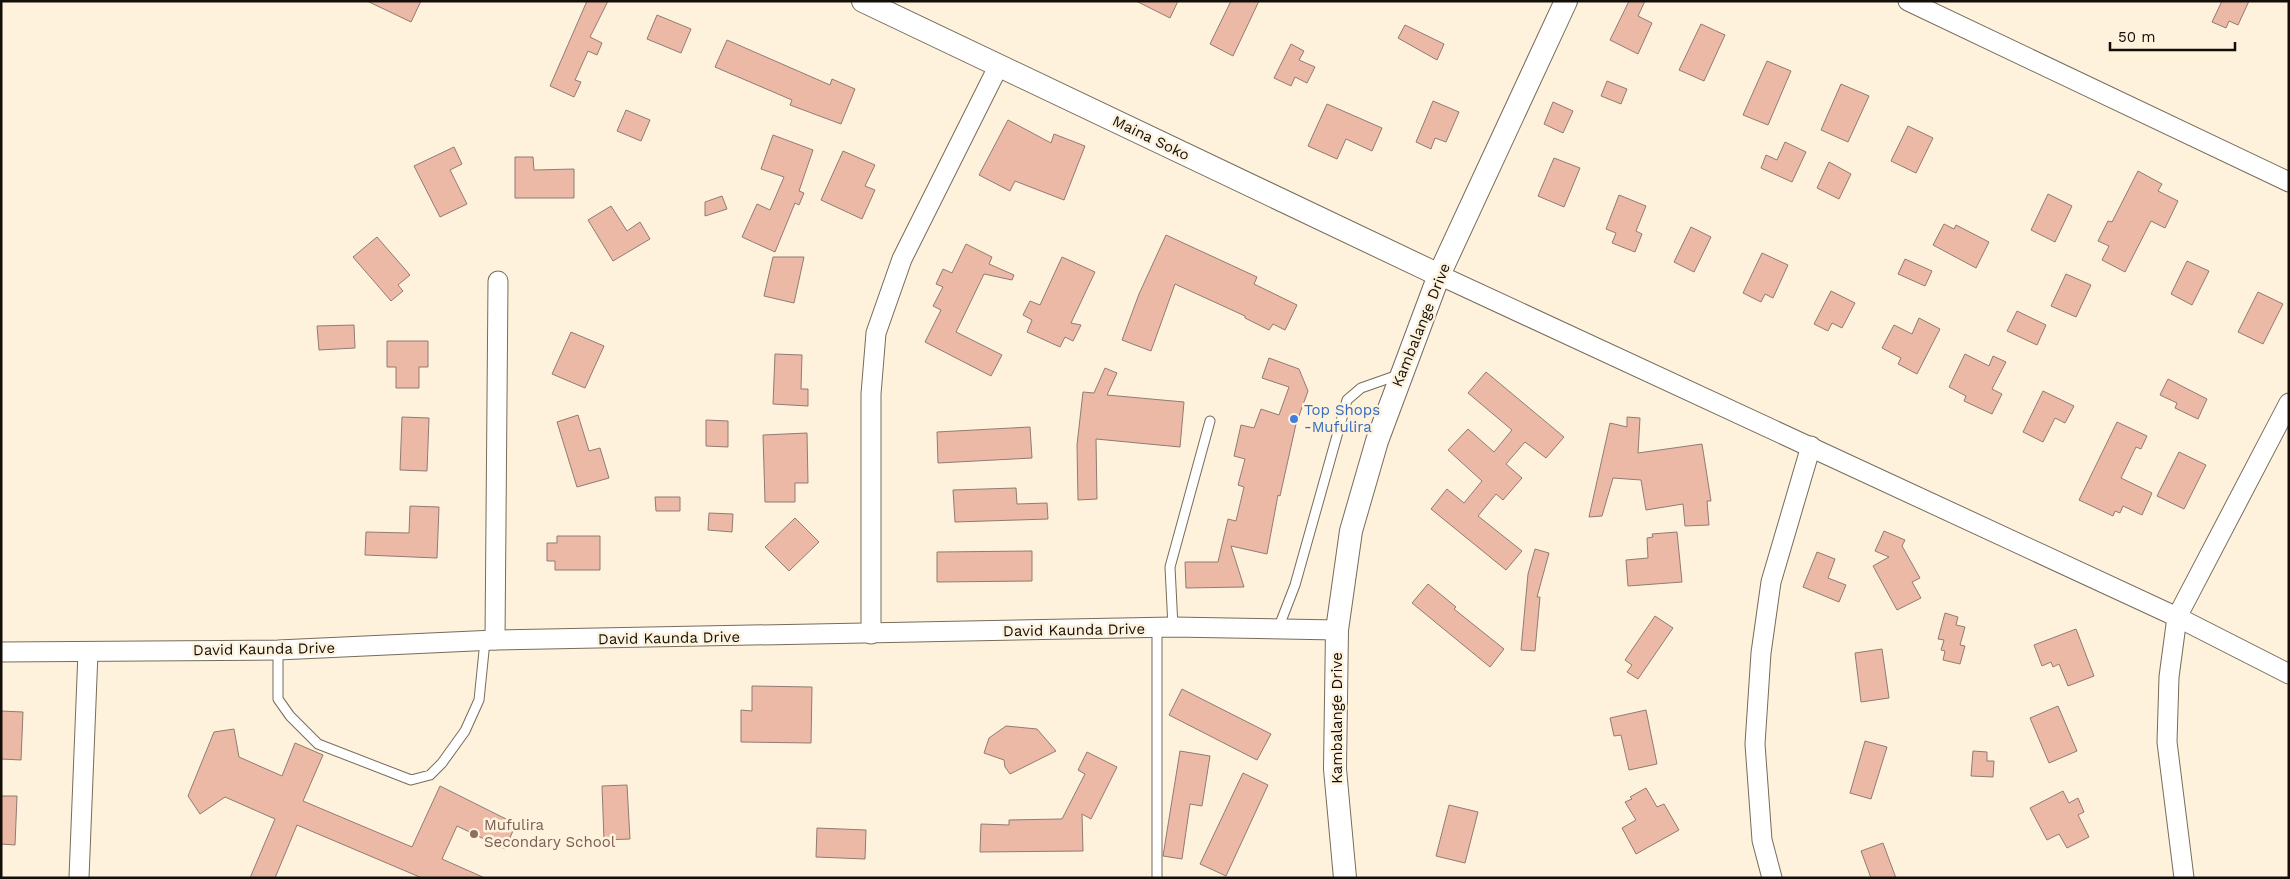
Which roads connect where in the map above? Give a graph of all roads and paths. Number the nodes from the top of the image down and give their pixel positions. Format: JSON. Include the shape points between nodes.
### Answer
{"nodes":[{"id":1,"x":863,"y":1,"type":"edge"},
{"id":2,"x":1566,"y":1,"type":"edge"},
{"id":3,"x":1908,"y":1,"type":"edge"},
{"id":4,"x":999,"y":65,"type":"junction"},
{"id":5,"x":2289,"y":182,"type":"edge"},
{"id":6,"x":1439,"y":275,"type":"junction"},
{"id":7,"x":498,"y":281,"type":"dead end"},
{"id":8,"x":1401,"y":374,"type":"junction"},
{"id":9,"x":2289,"y":403,"type":"edge"},
{"id":10,"x":1210,"y":421,"type":"dead end"},
{"id":11,"x":1811,"y":446,"type":"junction"},
{"id":12,"x":2177,"y":617,"type":"junction"},
{"id":13,"x":1165,"y":628,"type":"junction"},
{"id":14,"x":1278,"y":629,"type":"junction"},
{"id":15,"x":1337,"y":630,"type":"junction"},
{"id":16,"x":871,"y":634,"type":"junction"},
{"id":17,"x":490,"y":641,"type":"junction"},
{"id":18,"x":278,"y":650,"type":"junction"},
{"id":19,"x":1,"y":652,"type":"edge"},
{"id":20,"x":88,"y":652,"type":"junction"},
{"id":21,"x":2289,"y":674,"type":"edge"},
{"id":22,"x":79,"y":878,"type":"edge"},
{"id":23,"x":1157,"y":878,"type":"edge"},
{"id":24,"x":1344,"y":878,"type":"edge"},
{"id":25,"x":1772,"y":878,"type":"edge"},
{"id":26,"x":2184,"y":878,"type":"edge"}],
"edges":[{"from":1,"to":4,"type":"street","name":"Maina Soko"},
{"from":2,"to":6,"type":"street","name":"Kambalange Drive"},
{"from":3,"to":5,"type":"street"},
{"from":4,"to":6,"type":"street","name":"Maina Soko"},
{"from":4,"to":16,"type":"street","via":[[902,259],[876,333],[871,394]]},
{"from":6,"to":8,"type":"street","name":"Kambalange Drive"},
{"from":6,"to":11,"type":"street"},
{"from":7,"to":17,"type":"street"},
{"from":8,"to":14,"type":"lane","via":[[1361,388],[1347,400],[1295,585]]},
{"from":8,"to":15,"type":"street","name":"Kambalange Drive","via":[[1376,441],[1351,531]]},
{"from":9,"to":12,"type":"street"},
{"from":10,"to":13,"type":"lane","via":[[1170,567]]},
{"from":11,"to":12,"type":"street"},
{"from":11,"to":25,"type":"street","via":[[1771,582],[1761,653],[1755,744],[1762,840]]},
{"from":12,"to":21,"type":"street"},
{"from":12,"to":26,"type":"street","via":[[2169,677],[2167,742]]},
{"from":13,"to":14,"type":"street","name":"David Kaunda Drive"},
{"from":13,"to":16,"type":"street","name":"David Kaunda Drive"},
{"from":13,"to":23,"type":"lane"},
{"from":14,"to":15,"type":"street","name":"David Kaunda Drive"},
{"from":15,"to":24,"type":"street","name":"Kambalange Drive","via":[[1335,769]]},
{"from":16,"to":17,"type":"street","name":"David Kaunda Drive"},
{"from":17,"to":18,"type":"street","name":"David Kaunda Drive"},
{"from":17,"to":18,"type":"lane","via":[[479,700],[466,731],[430,775],[411,780],[318,744],[278,699]]},
{"from":18,"to":20,"type":"street","name":"David Kaunda Drive"},
{"from":19,"to":20,"type":"street","name":"David Kaunda Drive"},
{"from":20,"to":22,"type":"street"}]}
